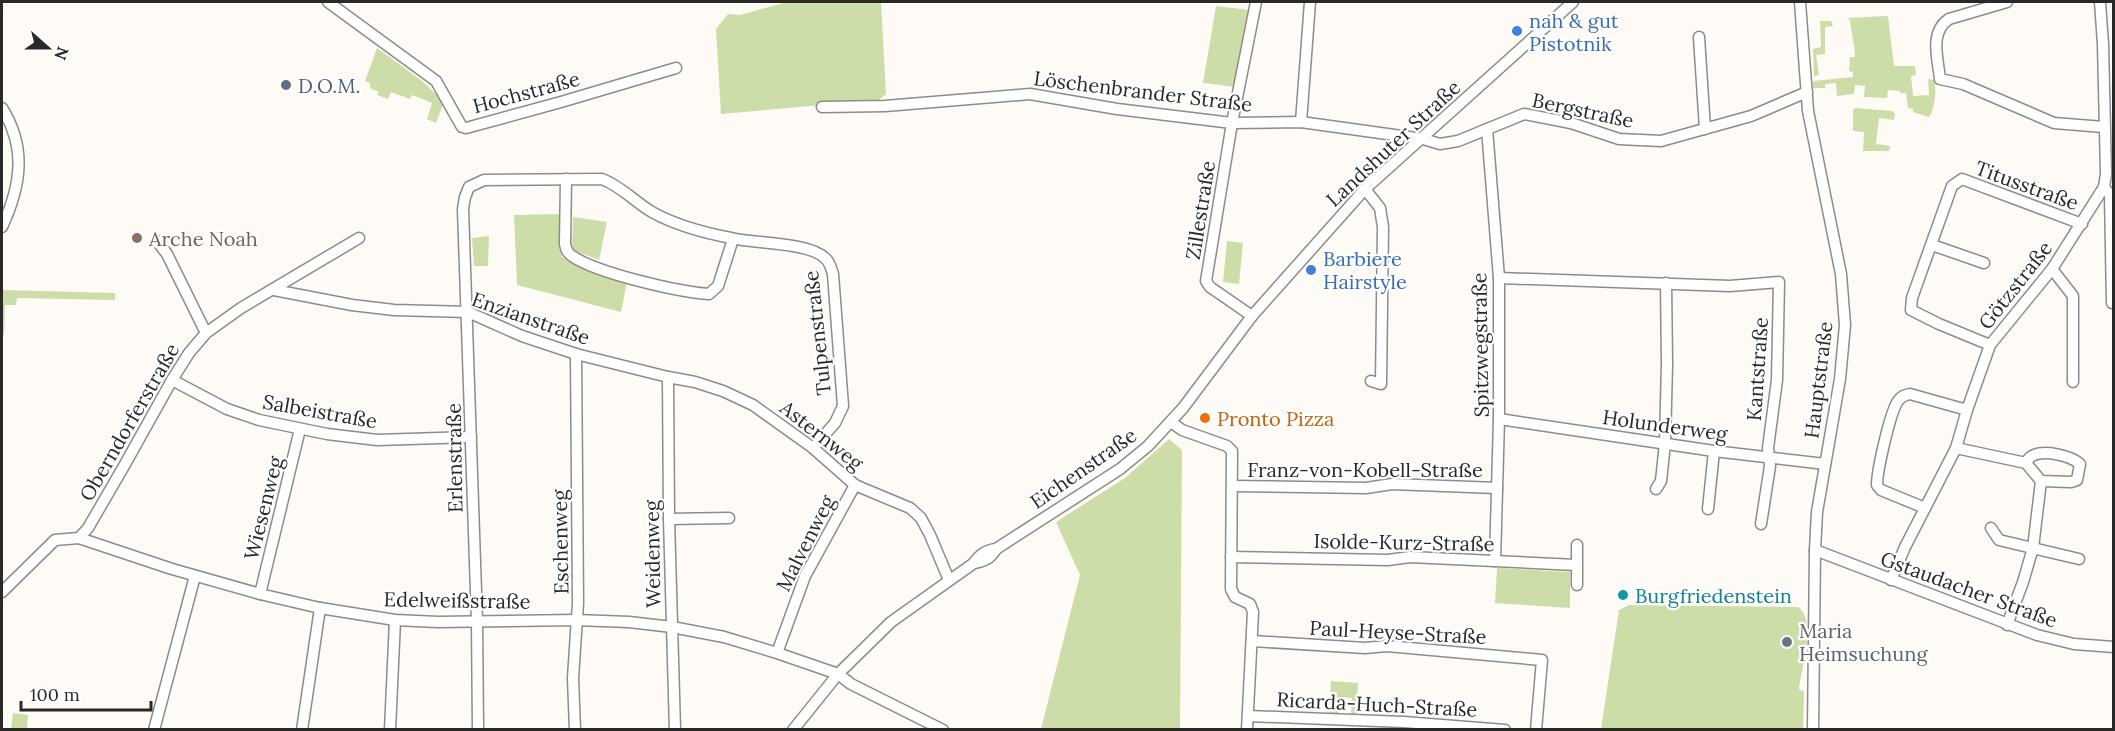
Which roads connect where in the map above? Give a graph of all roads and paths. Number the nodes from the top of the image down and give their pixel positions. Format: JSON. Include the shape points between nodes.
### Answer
{"nodes":[{"id":1,"x":328,"y":2,"type":"edge"},
{"id":2,"x":1256,"y":2,"type":"edge"},
{"id":3,"x":1310,"y":2,"type":"edge"},
{"id":4,"x":1573,"y":2,"type":"edge"},
{"id":5,"x":1800,"y":2,"type":"edge"},
{"id":6,"x":2007,"y":2,"type":"edge"},
{"id":7,"x":2100,"y":2,"type":"edge"},
{"id":8,"x":1699,"y":37,"type":"dead end"},
{"id":9,"x":676,"y":68,"type":"dead end"},
{"id":10,"x":1807,"y":92,"type":"junction"},
{"id":11,"x":822,"y":107,"type":"dead end"},
{"id":12,"x":2,"y":108,"type":"edge"},
{"id":13,"x":1301,"y":122,"type":"junction"},
{"id":14,"x":1232,"y":123,"type":"junction"},
{"id":15,"x":2104,"y":127,"type":"junction"},
{"id":16,"x":1487,"y":129,"type":"junction"},
{"id":17,"x":1705,"y":129,"type":"junction"},
{"id":18,"x":1422,"y":139,"type":"junction"},
{"id":19,"x":566,"y":179,"type":"junction"},
{"id":20,"x":469,"y":187,"type":"joint"},
{"id":21,"x":2104,"y":187,"type":"junction"},
{"id":22,"x":1365,"y":189,"type":"junction"},
{"id":23,"x":2082,"y":224,"type":"junction"},
{"id":24,"x":2,"y":226,"type":"edge"},
{"id":25,"x":359,"y":238,"type":"dead end"},
{"id":26,"x":733,"y":239,"type":"junction"},
{"id":27,"x":158,"y":241,"type":"dead end"},
{"id":28,"x":1932,"y":245,"type":"junction"},
{"id":29,"x":1984,"y":263,"type":"dead end"},
{"id":30,"x":2052,"y":269,"type":"junction"},
{"id":31,"x":1499,"y":278,"type":"junction"},
{"id":32,"x":1666,"y":283,"type":"junction"},
{"id":33,"x":273,"y":290,"type":"junction"},
{"id":34,"x":2112,"y":303,"type":"edge"},
{"id":35,"x":468,"y":312,"type":"junction"},
{"id":36,"x":1252,"y":316,"type":"junction"},
{"id":37,"x":206,"y":333,"type":"junction"},
{"id":38,"x":1990,"y":345,"type":"junction"},
{"id":39,"x":576,"y":354,"type":"junction"},
{"id":40,"x":668,"y":378,"type":"junction"},
{"id":41,"x":172,"y":380,"type":"junction"},
{"id":42,"x":1371,"y":381,"type":"dead end"},
{"id":43,"x":2073,"y":382,"type":"dead end"},
{"id":44,"x":1183,"y":408,"type":"joint"},
{"id":45,"x":1967,"y":410,"type":"junction"},
{"id":46,"x":1500,"y":419,"type":"junction"},
{"id":47,"x":1171,"y":422,"type":"junction"},
{"id":48,"x":300,"y":429,"type":"junction"},
{"id":49,"x":471,"y":436,"type":"junction"},
{"id":50,"x":1665,"y":443,"type":"junction"},
{"id":51,"x":813,"y":448,"type":"junction"},
{"id":52,"x":1956,"y":448,"type":"junction"},
{"id":53,"x":1714,"y":451,"type":"junction"},
{"id":54,"x":1769,"y":457,"type":"junction"},
{"id":55,"x":2026,"y":463,"type":"junction"},
{"id":56,"x":1825,"y":464,"type":"junction"},
{"id":57,"x":2041,"y":481,"type":"junction"},
{"id":58,"x":855,"y":485,"type":"junction"},
{"id":59,"x":1233,"y":486,"type":"junction"},
{"id":60,"x":1497,"y":488,"type":"junction"},
{"id":61,"x":1656,"y":489,"type":"dead end"},
{"id":62,"x":1925,"y":508,"type":"junction"},
{"id":63,"x":1708,"y":509,"type":"dead end"},
{"id":64,"x":729,"y":518,"type":"dead end"},
{"id":65,"x":669,"y":519,"type":"junction"},
{"id":66,"x":1761,"y":524,"type":"dead end"},
{"id":67,"x":1991,"y":528,"type":"dead end"},
{"id":68,"x":79,"y":538,"type":"junction"},
{"id":69,"x":1577,"y":544,"type":"dead end"},
{"id":70,"x":2033,"y":548,"type":"junction"},
{"id":71,"x":1815,"y":550,"type":"junction"},
{"id":72,"x":1231,"y":557,"type":"junction"},
{"id":73,"x":2079,"y":559,"type":"dead end"},
{"id":74,"x":1495,"y":561,"type":"junction"},
{"id":75,"x":1576,"y":565,"type":"junction"},
{"id":76,"x":195,"y":576,"type":"junction"},
{"id":77,"x":949,"y":580,"type":"junction"},
{"id":78,"x":1892,"y":580,"type":"junction"},
{"id":79,"x":1576,"y":585,"type":"dead end"},
{"id":80,"x":2,"y":592,"type":"edge"},
{"id":81,"x":260,"y":594,"type":"junction"},
{"id":82,"x":320,"y":608,"type":"junction"},
{"id":83,"x":395,"y":620,"type":"junction"},
{"id":84,"x":576,"y":620,"type":"junction"},
{"id":85,"x":477,"y":621,"type":"junction"},
{"id":86,"x":2007,"y":625,"type":"junction"},
{"id":87,"x":672,"y":627,"type":"junction"},
{"id":88,"x":1252,"y":641,"type":"junction"},
{"id":89,"x":2114,"y":647,"type":"edge"},
{"id":90,"x":777,"y":653,"type":"junction"},
{"id":91,"x":838,"y":674,"type":"junction"},
{"id":92,"x":1248,"y":716,"type":"junction"},
{"id":93,"x":930,"y":727,"type":"edge"},
{"id":94,"x":154,"y":729,"type":"edge"},
{"id":95,"x":302,"y":729,"type":"edge"},
{"id":96,"x":390,"y":729,"type":"edge"},
{"id":97,"x":478,"y":729,"type":"edge"},
{"id":98,"x":575,"y":729,"type":"edge"},
{"id":99,"x":675,"y":729,"type":"edge"},
{"id":100,"x":793,"y":729,"type":"edge"},
{"id":101,"x":943,"y":729,"type":"edge"},
{"id":102,"x":1247,"y":729,"type":"edge"},
{"id":103,"x":1505,"y":729,"type":"edge"},
{"id":104,"x":1536,"y":729,"type":"edge"},
{"id":105,"x":1813,"y":729,"type":"edge"}],
"edges":[{"from":1,"to":9,"type":"street","name":"Hochstraße","via":[[436,81],[456,119],[466,128]]},
{"from":2,"to":14,"type":"street"},
{"from":3,"to":13,"type":"street"},
{"from":4,"to":18,"type":"street","name":"Landshuter Straße"},
{"from":5,"to":10,"type":"street","name":"Hauptstraße"},
{"from":6,"to":15,"type":"street","via":[[1944,22],[1936,42],[1940,79],[1963,84],[2054,123]]},
{"from":7,"to":15,"type":"street","name":"Götzstraße"},
{"from":8,"to":17,"type":"street"},
{"from":10,"to":17,"type":"street","name":"Bergstraße","via":[[1751,116]]},
{"from":10,"to":56,"type":"street","name":"Hauptstraße","via":[[1845,304],[1842,362]]},
{"from":11,"to":14,"type":"street","name":"Löschenbrander Straße","via":[[1030,94]]},
{"from":12,"to":24,"type":"street","via":[[15,140],[19,173]]},
{"from":13,"to":14,"type":"street","name":"Löschenbrander Straße"},
{"from":13,"to":18,"type":"street","name":"Löschenbrander Straße"},
{"from":14,"to":36,"type":"street","name":"Zillestraße","via":[[1206,281]]},
{"from":15,"to":21,"type":"street","name":"Götzstraße"},
{"from":16,"to":17,"type":"street","name":"Bergstraße","via":[[1524,114],[1570,123],[1619,139],[1661,141]]},
{"from":16,"to":18,"type":"street","name":"Bergstraße","via":[[1440,144]]},
{"from":16,"to":31,"type":"street","name":"Spitzwegstraße"},
{"from":18,"to":22,"type":"street","name":"Landshuter Straße"},
{"from":19,"to":20,"type":"street","name":"Tulpenstraße","via":[[484,180]]},
{"from":19,"to":26,"type":"street","name":"Tulpenstraße","via":[[602,179],[653,212]]},
{"from":19,"to":26,"type":"street","via":[[567,251],[607,271],[709,294],[718,286]]},
{"from":20,"to":35,"type":"street","name":"Erlenstraße","via":[[463,209]]},
{"from":21,"to":23,"type":"street","name":"Götzstraße"},
{"from":21,"to":34,"type":"street","via":[[2110,195]]},
{"from":22,"to":36,"type":"street","name":"Landshuter Straße"},
{"from":22,"to":42,"type":"street","via":[[1380,208],[1383,227],[1381,384]]},
{"from":23,"to":28,"type":"street","name":"Titusstraße","via":[[1962,179],[1952,186]]},
{"from":23,"to":30,"type":"street","name":"Götzstraße"},
{"from":25,"to":33,"type":"street","name":"Oberndorferstraße"},
{"from":26,"to":51,"type":"street","name":"Tulpenstraße","via":[[806,247],[824,256],[830,266],[843,406],[835,423]]},
{"from":27,"to":37,"type":"street"},
{"from":28,"to":29,"type":"street"},
{"from":28,"to":38,"type":"street","name":"Titusstraße","via":[[1911,310]]},
{"from":30,"to":38,"type":"street","name":"Götzstraße"},
{"from":30,"to":43,"type":"street","via":[[2073,296]]},
{"from":31,"to":32,"type":"street"},
{"from":31,"to":46,"type":"street","name":"Spitzwegstraße"},
{"from":32,"to":50,"type":"street"},
{"from":32,"to":54,"type":"street","name":"Kantstraße","via":[[1730,286],[1779,282],[1778,380]]},
{"from":33,"to":35,"type":"street","name":"Enzianstraße","via":[[394,310]]},
{"from":33,"to":37,"type":"street","name":"Oberndorferstraße"},
{"from":35,"to":39,"type":"street","name":"Enzianstraße"},
{"from":35,"to":49,"type":"street","name":"Erlenstraße"},
{"from":36,"to":44,"type":"street","name":"Landshuter Straße"},
{"from":37,"to":41,"type":"street","name":"Oberndorferstraße"},
{"from":38,"to":45,"type":"street","name":"Götzstraße"},
{"from":39,"to":40,"type":"street","name":"Enzianstraße"},
{"from":39,"to":84,"type":"street","name":"Eschenweg"},
{"from":40,"to":51,"type":"street","name":"Asternweg","via":[[723,390],[753,405]]},
{"from":40,"to":65,"type":"street","name":"Weidenweg"},
{"from":41,"to":48,"type":"street","name":"Salbeistraße","via":[[227,409]]},
{"from":41,"to":68,"type":"street","name":"Oberndorferstraße"},
{"from":44,"to":47,"type":"street","name":"Eichenstraße"},
{"from":45,"to":52,"type":"street","name":"Götzstraße"},
{"from":45,"to":62,"type":"street","via":[[1910,394],[1894,408],[1877,485]]},
{"from":46,"to":50,"type":"street","name":"Holunderweg"},
{"from":46,"to":60,"type":"street","name":"Spitzwegstraße"},
{"from":47,"to":59,"type":"street","via":[[1230,448]]},
{"from":47,"to":77,"type":"street","name":"Eichenstraße","via":[[1126,464],[996,549],[980,555]]},
{"from":48,"to":49,"type":"street","name":"Salbeistraße","via":[[377,440]]},
{"from":48,"to":81,"type":"street","name":"Wiesenweg"},
{"from":49,"to":85,"type":"street","name":"Erlenstraße"},
{"from":50,"to":53,"type":"street","name":"Holunderweg"},
{"from":50,"to":61,"type":"street","via":[[1661,481]]},
{"from":51,"to":58,"type":"street","name":"Asternweg"},
{"from":52,"to":55,"type":"street"},
{"from":52,"to":62,"type":"street","name":"Götzstraße"},
{"from":53,"to":54,"type":"street","name":"Holunderweg"},
{"from":53,"to":63,"type":"street"},
{"from":54,"to":56,"type":"street","name":"Holunderweg"},
{"from":54,"to":66,"type":"street","name":"Kantstraße"},
{"from":55,"to":57,"type":"street"},
{"from":55,"to":57,"type":"street","via":[[2032,456],[2046,454],[2080,464],[2077,480]]},
{"from":56,"to":71,"type":"street","name":"Hauptstraße"},
{"from":57,"to":70,"type":"street"},
{"from":58,"to":77,"type":"street","name":"Asternweg","via":[[910,508],[921,518]]},
{"from":58,"to":90,"type":"street","name":"Malvenweg","via":[[805,576]]},
{"from":59,"to":60,"type":"street","name":"Franz-von-Kobell-Straße","via":[[1366,488],[1392,484]]},
{"from":59,"to":72,"type":"street"},
{"from":60,"to":74,"type":"street","name":"Spitzwegstraße"},
{"from":62,"to":78,"type":"street","name":"Götzstraße"},
{"from":64,"to":65,"type":"street"},
{"from":65,"to":87,"type":"street","name":"Weidenweg"},
{"from":67,"to":70,"type":"street","via":[[1999,540]]},
{"from":68,"to":76,"type":"street","name":"Edelweißstraße"},
{"from":68,"to":80,"type":"street","via":[[55,540]]},
{"from":69,"to":75,"type":"street"},
{"from":70,"to":73,"type":"street"},
{"from":70,"to":86,"type":"street"},
{"from":71,"to":78,"type":"street","name":"Gstaudacher Straße"},
{"from":71,"to":105,"type":"street","name":"Hauptstraße"},
{"from":72,"to":74,"type":"street","name":"Isolde-Kurz-Straße"},
{"from":72,"to":88,"type":"street","via":[[1232,593],[1252,607]]},
{"from":74,"to":75,"type":"street","name":"Isolde-Kurz-Straße"},
{"from":75,"to":79,"type":"street"},
{"from":76,"to":81,"type":"street","name":"Edelweißstraße"},
{"from":76,"to":94,"type":"street"},
{"from":77,"to":91,"type":"street","name":"Eichenstraße","via":[[891,622]]},
{"from":78,"to":86,"type":"street","name":"Gstaudacher Straße"},
{"from":81,"to":82,"type":"street","name":"Edelweißstraße"},
{"from":82,"to":83,"type":"street","name":"Edelweißstraße"},
{"from":82,"to":95,"type":"street"},
{"from":83,"to":85,"type":"street","name":"Edelweißstraße"},
{"from":83,"to":96,"type":"street"},
{"from":84,"to":85,"type":"street","name":"Edelweißstraße"},
{"from":84,"to":87,"type":"street","name":"Edelweißstraße"},
{"from":84,"to":98,"type":"street","name":"Eschenweg"},
{"from":85,"to":97,"type":"street","name":"Erlenstraße"},
{"from":86,"to":89,"type":"street","name":"Gstaudacher Straße","via":[[2058,641]]},
{"from":87,"to":90,"type":"street","name":"Edelweißstraße"},
{"from":87,"to":99,"type":"street","name":"Weidenweg"},
{"from":88,"to":92,"type":"street"},
{"from":88,"to":104,"type":"street","name":"Paul-Heyse-Straße","via":[[1387,646],[1542,660]]},
{"from":90,"to":91,"type":"street","name":"Edelweißstraße"},
{"from":91,"to":93,"type":"street","name":"Edelweißstraße"},
{"from":91,"to":100,"type":"street","name":"Eichenstraße"},
{"from":92,"to":102,"type":"street"},
{"from":92,"to":103,"type":"street","name":"Ricarda-Huch-Straße"},
{"from":93,"to":101,"type":"street","name":"Edelweißstraße"}]}
